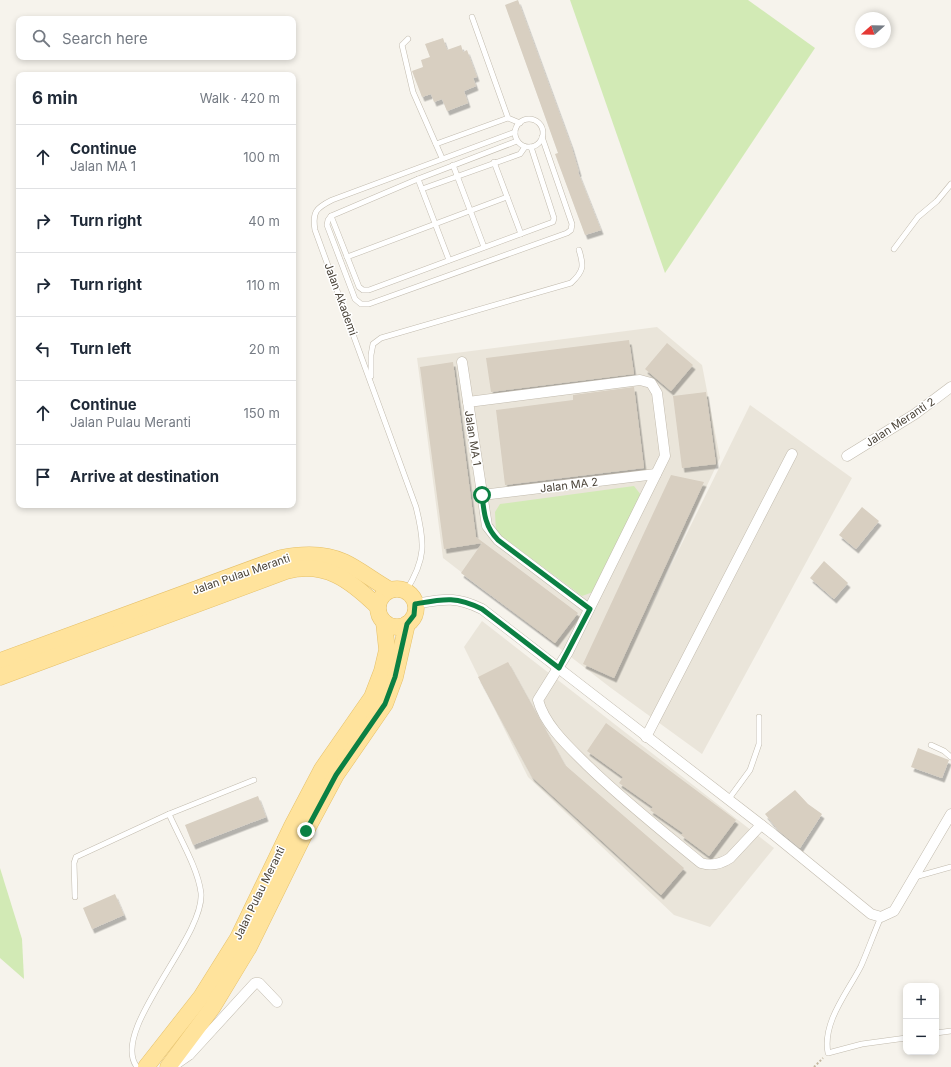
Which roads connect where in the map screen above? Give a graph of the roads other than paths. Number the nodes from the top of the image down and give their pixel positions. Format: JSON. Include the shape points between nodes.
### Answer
{"nodes":[{"id":1,"x":472,"y":16,"type":"dead end"},
{"id":2,"x":408,"y":39,"type":"dead end"},
{"id":3,"x":508,"y":118,"type":"junction"},
{"id":4,"x":520,"y":123,"type":"junction"},
{"id":5,"x":515,"y":132,"type":"junction"},
{"id":6,"x":542,"y":137,"type":"junction"},
{"id":7,"x":517,"y":140,"type":"junction"},
{"id":8,"x":436,"y":144,"type":"junction"},
{"id":9,"x":528,"y":147,"type":"junction"},
{"id":10,"x":442,"y":158,"type":"junction"},
{"id":11,"x":494,"y":162,"type":"junction"},
{"id":12,"x":453,"y":166,"type":"junction"},
{"id":13,"x":457,"y":176,"type":"junction"},
{"id":14,"x":418,"y":179,"type":"junction"},
{"id":15,"x":951,"y":184,"type":"edge"},
{"id":16,"x":422,"y":189,"type":"junction"},
{"id":17,"x":507,"y":197,"type":"junction"},
{"id":18,"x":470,"y":211,"type":"junction"},
{"id":19,"x":331,"y":216,"type":"junction"},
{"id":20,"x":435,"y":224,"type":"junction"},
{"id":21,"x":521,"y":234,"type":"junction"},
{"id":22,"x":484,"y":247,"type":"junction"},
{"id":23,"x":894,"y":249,"type":"dead end"},
{"id":24,"x":579,"y":250,"type":"dead end"},
{"id":25,"x":347,"y":257,"type":"junction"},
{"id":26,"x":449,"y":260,"type":"junction"},
{"id":27,"x":462,"y":362,"type":"dead end"},
{"id":28,"x":370,"y":379,"type":"junction"},
{"id":29,"x":951,"y":387,"type":"edge"},
{"id":30,"x":468,"y":402,"type":"junction"},
{"id":31,"x":792,"y":454,"type":"dead end"},
{"id":32,"x":847,"y":456,"type":"dead end"},
{"id":33,"x":656,"y":474,"type":"junction"},
{"id":34,"x":482,"y":495,"type":"junction"},
{"id":35,"x":390,"y":590,"type":"junction"},
{"id":36,"x":411,"y":597,"type":"junction"},
{"id":37,"x":377,"y":606,"type":"junction"},
{"id":38,"x":590,"y":609,"type":"junction"},
{"id":39,"x":384,"y":622,"type":"junction"},
{"id":40,"x":407,"y":624,"type":"junction"},
{"id":41,"x":0,"y":661,"type":"edge"},
{"id":42,"x":559,"y":668,"type":"junction"},
{"id":43,"x":0,"y":677,"type":"edge"},
{"id":44,"x":759,"y":717,"type":"dead end"},
{"id":45,"x":646,"y":737,"type":"junction"},
{"id":46,"x":931,"y":745,"type":"dead end"},
{"id":47,"x":951,"y":757,"type":"edge"},
{"id":48,"x":254,"y":780,"type":"dead end"},
{"id":49,"x":728,"y":800,"type":"junction"},
{"id":50,"x":169,"y":814,"type":"junction"},
{"id":51,"x":951,"y":814,"type":"edge"},
{"id":52,"x":761,"y":825,"type":"junction"},
{"id":53,"x":951,"y":866,"type":"edge"},
{"id":54,"x":915,"y":877,"type":"junction"},
{"id":55,"x":75,"y":897,"type":"dead end"},
{"id":56,"x":881,"y":917,"type":"junction"},
{"id":57,"x":277,"y":1002,"type":"dead end"},
{"id":58,"x":951,"y":1031,"type":"edge"},
{"id":59,"x":939,"y":1033,"type":"edge"},
{"id":60,"x":903,"y":1038,"type":"edge"},
{"id":61,"x":137,"y":1067,"type":"edge"},
{"id":62,"x":146,"y":1067,"type":"edge"},
{"id":63,"x":168,"y":1067,"type":"edge"},
{"id":64,"x":171,"y":1067,"type":"edge"}],
"edges":[{"from":1,"to":3,"type":"lane"},
{"from":2,"to":8,"type":"lane","via":[[402,45],[414,92]]},
{"from":3,"to":4,"type":"lane"},
{"from":3,"to":8,"type":"lane"},
{"from":4,"to":5,"type":"lane"},
{"from":4,"to":6,"type":"lane","via":[[526,120],[539,123],[543,130]]},
{"from":5,"to":7,"type":"lane"},
{"from":5,"to":10,"type":"lane","name":"Jalan Akademi"},
{"from":6,"to":9,"type":"lane","via":[[538,144]]},
{"from":6,"to":19,"type":"lane","via":[[572,224],[567,234],[369,304],[361,304],[355,299],[327,225]]},
{"from":7,"to":9,"type":"lane"},
{"from":7,"to":12,"type":"lane"},
{"from":8,"to":10,"type":"lane"},
{"from":9,"to":11,"type":"lane","via":[[520,154]]},
{"from":9,"to":21,"type":"lane","via":[[554,218],[553,222]]},
{"from":10,"to":28,"type":"lane","name":"Jalan Akademi","via":[[319,206],[313,218],[315,230]]},
{"from":11,"to":13,"type":"lane"},
{"from":11,"to":17,"type":"lane"},
{"from":12,"to":13,"type":"lane"},
{"from":12,"to":14,"type":"lane"},
{"from":13,"to":16,"type":"lane"},
{"from":13,"to":18,"type":"lane"},
{"from":14,"to":16,"type":"lane"},
{"from":14,"to":19,"type":"lane"},
{"from":15,"to":23,"type":"lane","via":[[937,201],[918,217]]},
{"from":16,"to":20,"type":"lane"},
{"from":17,"to":18,"type":"lane"},
{"from":17,"to":21,"type":"lane"},
{"from":18,"to":20,"type":"lane"},
{"from":18,"to":22,"type":"lane"},
{"from":19,"to":25,"type":"lane"},
{"from":20,"to":25,"type":"lane"},
{"from":20,"to":26,"type":"lane"},
{"from":21,"to":22,"type":"lane"},
{"from":22,"to":26,"type":"lane"},
{"from":24,"to":28,"type":"lane","via":[[583,265],[579,275],[571,283],[381,338],[373,344]]},
{"from":25,"to":26,"type":"lane","via":[[358,287],[363,290]]},
{"from":27,"to":30,"type":"street","name":"Jalan MA 1"},
{"from":28,"to":36,"type":"lane","name":"Jalan Akademi","via":[[421,527],[421,562]]},
{"from":29,"to":32,"type":"street","name":"Jalan Meranti 2","via":[[916,414]]},
{"from":30,"to":33,"type":"street","via":[[640,380],[652,383],[658,392],[665,456]]},
{"from":30,"to":34,"type":"street","name":"Jalan MA 1"},
{"from":31,"to":45,"type":"street"},
{"from":33,"to":34,"type":"street","name":"Jalan MA 2"},
{"from":33,"to":38,"type":"street"},
{"from":34,"to":38,"type":"street","name":"Jalan MA 1","via":[[487,526],[494,537]]},
{"from":35,"to":36,"type":"main road","via":[[395,588]]},
{"from":35,"to":37,"type":"main road","via":[[381,596]]},
{"from":35,"to":41,"type":"main road","name":"Jalan Pulau Meranti","via":[[343,562],[319,556],[299,555],[281,558]]},
{"from":36,"to":40,"type":"main road","via":[[414,615]]},
{"from":36,"to":42,"type":"street","via":[[456,599],[482,609]]},
{"from":37,"to":39,"type":"main road"},
{"from":37,"to":43,"type":"main road","name":"Jalan Pulau Meranti","via":[[357,587],[326,570],[302,567]]},
{"from":38,"to":42,"type":"street"},
{"from":39,"to":40,"type":"main road","via":[[397,627]]},
{"from":39,"to":62,"type":"main road","name":"Jalan Pulau Meranti","via":[[387,650],[372,697],[322,769],[238,938],[201,997]]},
{"from":40,"to":63,"type":"main road","name":"Jalan Pulau Meranti","via":[[395,677],[385,704],[336,775],[233,974],[212,1008]]},
{"from":42,"to":45,"type":"street"},
{"from":42,"to":52,"type":"street","via":[[538,700],[541,710],[560,737],[625,801],[700,863],[708,865],[724,862]]},
{"from":44,"to":49,"type":"lane","via":[[759,744],[750,770]]},
{"from":45,"to":49,"type":"street"},
{"from":46,"to":47,"type":"lane","via":[[944,750]]},
{"from":48,"to":50,"type":"lane"},
{"from":49,"to":52,"type":"street"},
{"from":50,"to":55,"type":"lane","via":[[76,857]]},
{"from":50,"to":61,"type":"lane","via":[[194,870],[201,893],[199,912],[146,1008],[134,1035],[132,1055]]},
{"from":51,"to":54,"type":"street"},
{"from":52,"to":56,"type":"street","via":[[871,914]]},
{"from":53,"to":54,"type":"lane"},
{"from":54,"to":56,"type":"street","via":[[894,911]]},
{"from":56,"to":60,"type":"lane","via":[[861,965],[829,1029],[826,1044],[828,1053],[862,1044]]},
{"from":57,"to":64,"type":"street","via":[[259,983],[255,983],[189,1055]]},
{"from":58,"to":59,"type":"lane"}]}
